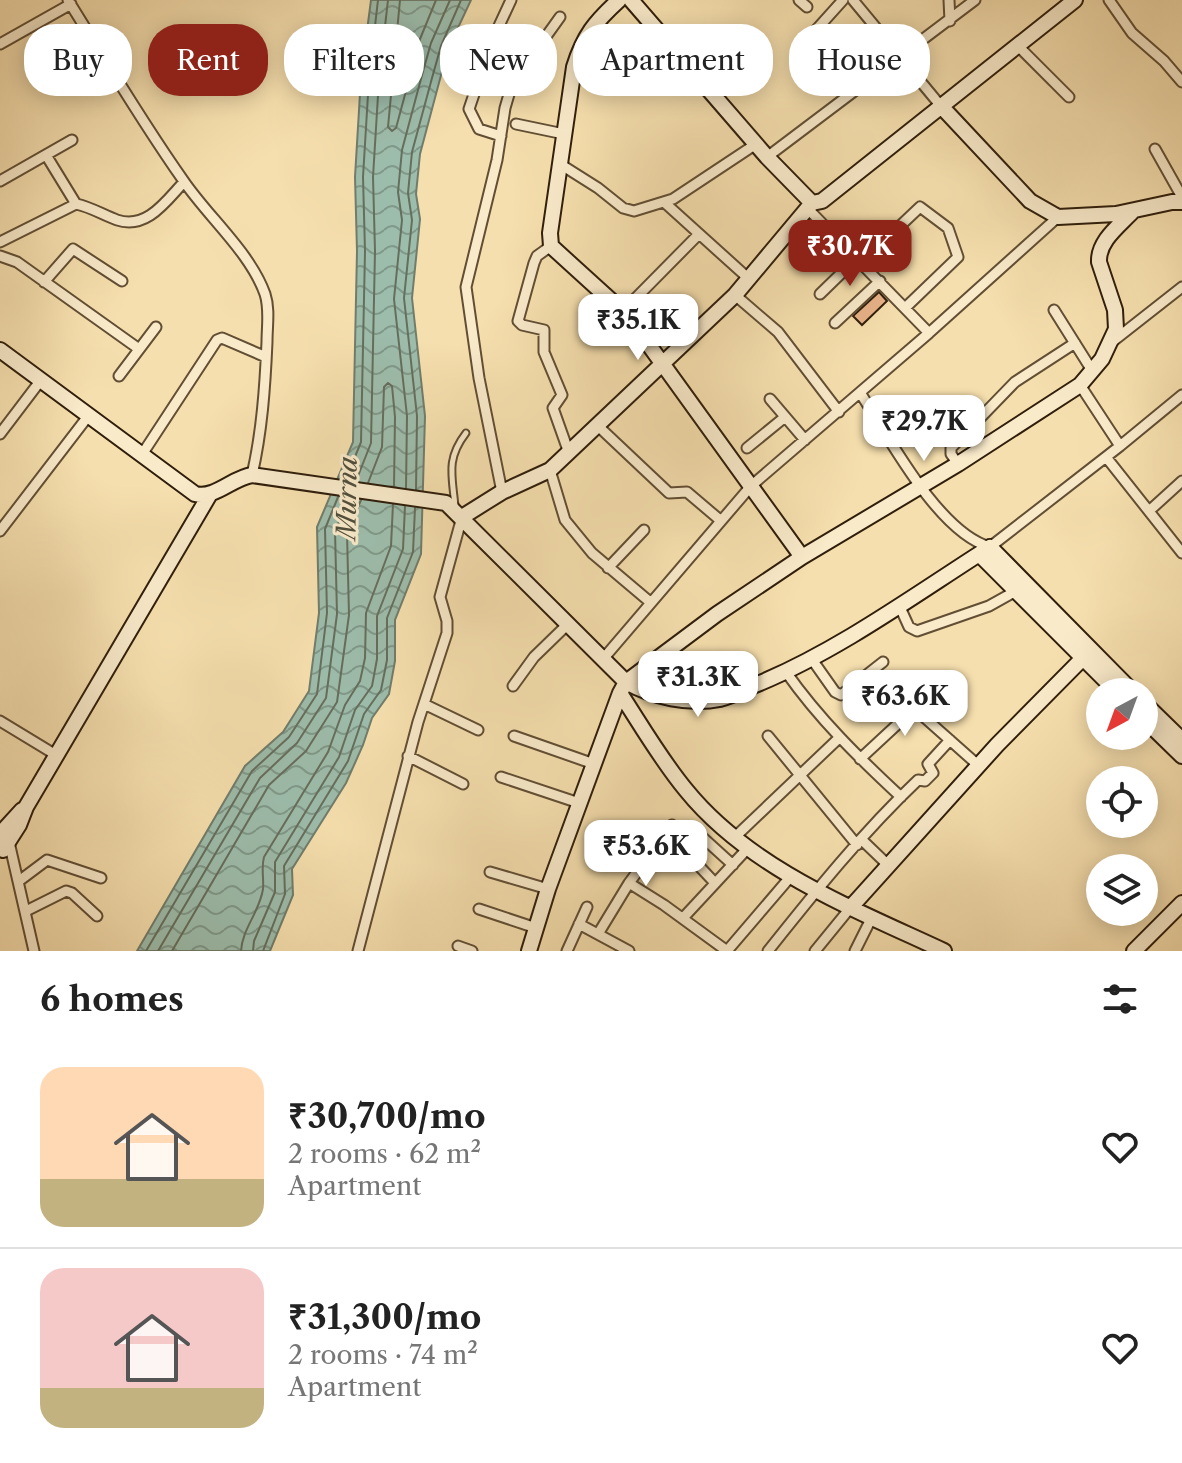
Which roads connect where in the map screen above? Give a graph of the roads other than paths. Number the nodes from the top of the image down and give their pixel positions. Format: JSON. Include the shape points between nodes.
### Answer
{"nodes":[{"id":1,"x":511,"y":0,"type":"edge"},
{"id":2,"x":619,"y":0,"type":"edge"},
{"id":3,"x":631,"y":0,"type":"edge"},
{"id":4,"x":843,"y":0,"type":"edge"},
{"id":5,"x":853,"y":0,"type":"edge"},
{"id":6,"x":949,"y":0,"type":"edge"},
{"id":7,"x":975,"y":0,"type":"edge"},
{"id":8,"x":1075,"y":0,"type":"edge"},
{"id":9,"x":1109,"y":0,"type":"edge"},
{"id":10,"x":70,"y":2,"type":"edge"},
{"id":11,"x":560,"y":17,"type":"dead end"},
{"id":12,"x":950,"y":21,"type":"junction"},
{"id":13,"x":821,"y":24,"type":"edge"},
{"id":14,"x":874,"y":24,"type":"edge"},
{"id":15,"x":930,"y":36,"type":"edge"},
{"id":16,"x":0,"y":44,"type":"edge"},
{"id":17,"x":1017,"y":45,"type":"junction"},
{"id":18,"x":1182,"y":82,"type":"edge"},
{"id":19,"x":930,"y":92,"type":"edge"},
{"id":20,"x":849,"y":96,"type":"edge"},
{"id":21,"x":1069,"y":97,"type":"dead end"},
{"id":22,"x":940,"y":105,"type":"junction"},
{"id":23,"x":516,"y":124,"type":"dead end"},
{"id":24,"x":564,"y":134,"type":"junction"},
{"id":25,"x":501,"y":136,"type":"junction"},
{"id":26,"x":72,"y":140,"type":"dead end"},
{"id":27,"x":756,"y":144,"type":"junction"},
{"id":28,"x":1155,"y":149,"type":"dead end"},
{"id":29,"x":46,"y":155,"type":"junction"},
{"id":30,"x":767,"y":157,"type":"junction"},
{"id":31,"x":560,"y":164,"type":"junction"},
{"id":32,"x":0,"y":181,"type":"edge"},
{"id":33,"x":184,"y":182,"type":"junction"},
{"id":34,"x":1182,"y":200,"type":"edge"},
{"id":35,"x":665,"y":203,"type":"junction"},
{"id":36,"x":76,"y":204,"type":"junction"},
{"id":37,"x":810,"y":206,"type":"junction"},
{"id":38,"x":1132,"y":212,"type":"junction"},
{"id":39,"x":1058,"y":217,"type":"junction"},
{"id":40,"x":699,"y":234,"type":"junction"},
{"id":41,"x":0,"y":242,"type":"edge"},
{"id":42,"x":551,"y":246,"type":"junction"},
{"id":43,"x":0,"y":256,"type":"edge"},
{"id":44,"x":860,"y":260,"type":"junction"},
{"id":45,"x":748,"y":278,"type":"junction"},
{"id":46,"x":122,"y":281,"type":"dead end"},
{"id":47,"x":880,"y":281,"type":"junction"},
{"id":48,"x":44,"y":282,"type":"junction"},
{"id":49,"x":1182,"y":287,"type":"edge"},
{"id":50,"x":820,"y":294,"type":"dead end"},
{"id":51,"x":735,"y":295,"type":"junction"},
{"id":52,"x":905,"y":308,"type":"junction"},
{"id":53,"x":1054,"y":310,"type":"dead end"},
{"id":54,"x":623,"y":311,"type":"junction"},
{"id":55,"x":835,"y":323,"type":"dead end"},
{"id":56,"x":156,"y":327,"type":"dead end"},
{"id":57,"x":929,"y":333,"type":"junction"},
{"id":58,"x":1112,"y":342,"type":"junction"},
{"id":59,"x":1075,"y":343,"type":"junction"},
{"id":60,"x":139,"y":349,"type":"junction"},
{"id":61,"x":0,"y":350,"type":"edge"},
{"id":62,"x":266,"y":357,"type":"junction"},
{"id":63,"x":662,"y":365,"type":"junction"},
{"id":64,"x":1093,"y":372,"type":"junction"},
{"id":65,"x":119,"y":376,"type":"dead end"},
{"id":66,"x":41,"y":380,"type":"junction"},
{"id":67,"x":1080,"y":385,"type":"junction"},
{"id":68,"x":861,"y":394,"type":"junction"},
{"id":69,"x":1182,"y":395,"type":"edge"},
{"id":70,"x":770,"y":399,"type":"dead end"},
{"id":71,"x":839,"y":412,"type":"junction"},
{"id":72,"x":89,"y":415,"type":"junction"},
{"id":73,"x":785,"y":417,"type":"junction"},
{"id":74,"x":598,"y":426,"type":"junction"},
{"id":75,"x":466,"y":433,"type":"dead end"},
{"id":76,"x":0,"y":434,"type":"edge"},
{"id":77,"x":805,"y":440,"type":"junction"},
{"id":78,"x":1120,"y":446,"type":"junction"},
{"id":79,"x":747,"y":448,"type":"dead end"},
{"id":80,"x":569,"y":453,"type":"junction"},
{"id":81,"x":141,"y":456,"type":"junction"},
{"id":82,"x":1106,"y":457,"type":"junction"},
{"id":83,"x":958,"y":464,"type":"junction"},
{"id":84,"x":550,"y":470,"type":"junction"},
{"id":85,"x":252,"y":475,"type":"junction"},
{"id":86,"x":1182,"y":481,"type":"edge"},
{"id":87,"x":751,"y":486,"type":"junction"},
{"id":88,"x":920,"y":486,"type":"junction"},
{"id":89,"x":502,"y":492,"type":"junction"},
{"id":90,"x":210,"y":494,"type":"junction"},
{"id":91,"x":454,"y":510,"type":"junction"},
{"id":92,"x":1149,"y":511,"type":"junction"},
{"id":93,"x":720,"y":520,"type":"junction"},
{"id":94,"x":644,"y":530,"type":"dead end"},
{"id":95,"x":0,"y":531,"type":"edge"},
{"id":96,"x":981,"y":548,"type":"junction"},
{"id":97,"x":1182,"y":553,"type":"edge"},
{"id":98,"x":802,"y":557,"type":"junction"},
{"id":99,"x":608,"y":568,"type":"junction"},
{"id":100,"x":1016,"y":591,"type":"junction"},
{"id":101,"x":650,"y":602,"type":"junction"},
{"id":102,"x":899,"y":605,"type":"junction"},
{"id":103,"x":568,"y":624,"type":"junction"},
{"id":104,"x":811,"y":658,"type":"junction"},
{"id":105,"x":1083,"y":658,"type":"junction"},
{"id":106,"x":603,"y":659,"type":"junction"},
{"id":107,"x":883,"y":662,"type":"dead end"},
{"id":108,"x":786,"y":672,"type":"junction"},
{"id":109,"x":1103,"y":678,"type":"edge"},
{"id":110,"x":1118,"y":678,"type":"edge"},
{"id":111,"x":513,"y":686,"type":"dead end"},
{"id":112,"x":623,"y":688,"type":"junction"},
{"id":113,"x":929,"y":695,"type":"dead end"},
{"id":114,"x":424,"y":704,"type":"junction"},
{"id":115,"x":925,"y":718,"type":"dead end"},
{"id":116,"x":1158,"y":720,"type":"edge"},
{"id":117,"x":0,"y":721,"type":"edge"},
{"id":118,"x":478,"y":730,"type":"dead end"},
{"id":119,"x":1158,"y":730,"type":"edge"},
{"id":120,"x":514,"y":736,"type":"dead end"},
{"id":121,"x":768,"y":736,"type":"dead end"},
{"id":122,"x":839,"y":738,"type":"junction"},
{"id":123,"x":950,"y":740,"type":"junction"},
{"id":124,"x":1180,"y":748,"type":"edge"},
{"id":125,"x":56,"y":755,"type":"junction"},
{"id":126,"x":408,"y":756,"type":"junction"},
{"id":127,"x":860,"y":759,"type":"junction"},
{"id":128,"x":594,"y":764,"type":"junction"},
{"id":129,"x":978,"y":765,"type":"junction"},
{"id":130,"x":799,"y":776,"type":"junction"},
{"id":131,"x":501,"y":777,"type":"dead end"},
{"id":132,"x":463,"y":784,"type":"dead end"},
{"id":133,"x":901,"y":797,"type":"junction"},
{"id":134,"x":579,"y":803,"type":"junction"},
{"id":135,"x":672,"y":825,"type":"dead end"},
{"id":136,"x":700,"y":835,"type":"dead end"},
{"id":137,"x":735,"y":837,"type":"junction"},
{"id":138,"x":2,"y":842,"type":"edge"},
{"id":139,"x":859,"y":843,"type":"junction"},
{"id":140,"x":748,"y":848,"type":"junction"},
{"id":141,"x":683,"y":849,"type":"dead end"},
{"id":142,"x":733,"y":865,"type":"junction"},
{"id":143,"x":888,"y":865,"type":"junction"},
{"id":144,"x":490,"y":872,"type":"dead end"},
{"id":145,"x":792,"y":875,"type":"junction"},
{"id":146,"x":101,"y":878,"type":"dead end"},
{"id":147,"x":19,"y":881,"type":"junction"},
{"id":148,"x":629,"y":883,"type":"junction"},
{"id":149,"x":715,"y":883,"type":"junction"},
{"id":150,"x":548,"y":889,"type":"junction"},
{"id":151,"x":818,"y":889,"type":"junction"},
{"id":152,"x":1182,"y":903,"type":"edge"},
{"id":153,"x":587,"y":907,"type":"dead end"},
{"id":154,"x":851,"y":907,"type":"junction"},
{"id":155,"x":479,"y":909,"type":"dead end"},
{"id":156,"x":26,"y":911,"type":"junction"},
{"id":157,"x":97,"y":916,"type":"dead end"},
{"id":158,"x":872,"y":917,"type":"junction"},
{"id":159,"x":683,"y":918,"type":"junction"},
{"id":160,"x":579,"y":924,"type":"junction"},
{"id":161,"x":536,"y":928,"type":"junction"},
{"id":162,"x":598,"y":934,"type":"junction"},
{"id":163,"x":458,"y":946,"type":"dead end"},
{"id":164,"x":716,"y":948,"type":"edge"},
{"id":165,"x":34,"y":951,"type":"edge"},
{"id":166,"x":358,"y":951,"type":"edge"},
{"id":167,"x":472,"y":951,"type":"edge"},
{"id":168,"x":529,"y":951,"type":"edge"},
{"id":169,"x":567,"y":951,"type":"edge"},
{"id":170,"x":629,"y":951,"type":"edge"},
{"id":171,"x":768,"y":951,"type":"edge"},
{"id":172,"x":815,"y":951,"type":"edge"},
{"id":173,"x":855,"y":951,"type":"edge"},
{"id":174,"x":944,"y":951,"type":"edge"},
{"id":175,"x":1134,"y":951,"type":"edge"}],
"edges":[{"from":1,"to":25,"type":"street","via":[[469,109],[479,129]]},
{"from":2,"to":24,"type":"street","via":[[581,43]]},
{"from":3,"to":27,"type":"street"},
{"from":4,"to":13,"type":"street"},
{"from":5,"to":14,"type":"street"},
{"from":6,"to":12,"type":"street"},
{"from":7,"to":12,"type":"street"},
{"from":8,"to":17,"type":"street"},
{"from":9,"to":18,"type":"street","via":[[1132,33]]},
{"from":10,"to":16,"type":"street"},
{"from":10,"to":33,"type":"street"},
{"from":11,"to":25,"type":"street","via":[[516,75]]},
{"from":12,"to":15,"type":"street"},
{"from":17,"to":21,"type":"street"},
{"from":17,"to":22,"type":"street"},
{"from":19,"to":22,"type":"street"},
{"from":20,"to":30,"type":"street"},
{"from":22,"to":37,"type":"street"},
{"from":22,"to":39,"type":"street","via":[[1030,201]]},
{"from":23,"to":24,"type":"street"},
{"from":24,"to":31,"type":"street"},
{"from":25,"to":89,"type":"street","via":[[465,294]]},
{"from":26,"to":29,"type":"street"},
{"from":27,"to":30,"type":"street"},
{"from":27,"to":35,"type":"street"},
{"from":28,"to":34,"type":"street"},
{"from":29,"to":32,"type":"street"},
{"from":29,"to":36,"type":"street"},
{"from":30,"to":37,"type":"street"},
{"from":31,"to":35,"type":"street","via":[[627,210]]},
{"from":31,"to":42,"type":"street"},
{"from":33,"to":36,"type":"street","via":[[138,222]]},
{"from":33,"to":62,"type":"street","via":[[259,281],[268,305]]},
{"from":34,"to":38,"type":"street"},
{"from":35,"to":40,"type":"street"},
{"from":36,"to":41,"type":"street"},
{"from":37,"to":44,"type":"street"},
{"from":37,"to":45,"type":"street"},
{"from":38,"to":39,"type":"street"},
{"from":38,"to":58,"type":"street","via":[[1098,253],[1117,320]]},
{"from":39,"to":57,"type":"street"},
{"from":40,"to":45,"type":"street"},
{"from":40,"to":54,"type":"street"},
{"from":42,"to":54,"type":"street"},
{"from":42,"to":80,"type":"street","via":[[537,256],[518,321],[544,330],[546,358],[562,395],[553,408]]},
{"from":43,"to":48,"type":"street"},
{"from":44,"to":47,"type":"street"},
{"from":44,"to":50,"type":"street"},
{"from":44,"to":52,"type":"street","via":[[917,208],[948,228],[958,257]]},
{"from":45,"to":51,"type":"street"},
{"from":46,"to":48,"type":"street","via":[[73,249]]},
{"from":47,"to":52,"type":"street"},
{"from":47,"to":55,"type":"street"},
{"from":48,"to":60,"type":"street"},
{"from":49,"to":58,"type":"street"},
{"from":51,"to":63,"type":"street"},
{"from":51,"to":71,"type":"street","via":[[778,332]]},
{"from":52,"to":57,"type":"street"},
{"from":53,"to":59,"type":"street"},
{"from":54,"to":63,"type":"street"},
{"from":56,"to":60,"type":"street"},
{"from":57,"to":68,"type":"street"},
{"from":58,"to":64,"type":"street"},
{"from":59,"to":64,"type":"street"},
{"from":59,"to":83,"type":"street","via":[[1005,391],[951,448]]},
{"from":60,"to":65,"type":"street"},
{"from":61,"to":66,"type":"street"},
{"from":62,"to":81,"type":"street","via":[[217,340]]},
{"from":62,"to":85,"type":"street","via":[[262,431]]},
{"from":63,"to":74,"type":"street"},
{"from":63,"to":87,"type":"street"},
{"from":64,"to":67,"type":"street"},
{"from":66,"to":72,"type":"street"},
{"from":66,"to":76,"type":"street"},
{"from":67,"to":78,"type":"street"},
{"from":67,"to":83,"type":"street"},
{"from":68,"to":71,"type":"street"},
{"from":68,"to":88,"type":"street"},
{"from":69,"to":78,"type":"street"},
{"from":70,"to":73,"type":"street"},
{"from":71,"to":77,"type":"street"},
{"from":72,"to":81,"type":"street"},
{"from":72,"to":95,"type":"street"},
{"from":73,"to":77,"type":"street"},
{"from":73,"to":79,"type":"street"},
{"from":74,"to":80,"type":"street"},
{"from":74,"to":93,"type":"street","via":[[666,491],[687,492]]},
{"from":75,"to":91,"type":"lane","via":[[451,459]]},
{"from":77,"to":87,"type":"street"},
{"from":78,"to":82,"type":"street"},
{"from":80,"to":84,"type":"street"},
{"from":81,"to":90,"type":"street","via":[[187,491]]},
{"from":82,"to":92,"type":"street"},
{"from":82,"to":96,"type":"street"},
{"from":83,"to":88,"type":"street"},
{"from":84,"to":89,"type":"street"},
{"from":84,"to":99,"type":"street","via":[[565,520]]},
{"from":85,"to":90,"type":"street"},
{"from":85,"to":91,"type":"street"},
{"from":86,"to":92,"type":"street"},
{"from":87,"to":93,"type":"street"},
{"from":87,"to":98,"type":"street"},
{"from":88,"to":96,"type":"street"},
{"from":88,"to":98,"type":"street"},
{"from":89,"to":91,"type":"street"},
{"from":90,"to":125,"type":"street"},
{"from":91,"to":103,"type":"street"},
{"from":91,"to":114,"type":"street","via":[[440,597],[447,633]]},
{"from":92,"to":97,"type":"street"},
{"from":93,"to":101,"type":"street"},
{"from":94,"to":99,"type":"street"},
{"from":96,"to":100,"type":"street"},
{"from":96,"to":102,"type":"street"},
{"from":96,"to":110,"type":"street"},
{"from":98,"to":112,"type":"street","via":[[717,614]]},
{"from":99,"to":101,"type":"street"},
{"from":100,"to":102,"type":"street","via":[[917,631],[909,627]]},
{"from":100,"to":105,"type":"street"},
{"from":101,"to":106,"type":"street"},
{"from":102,"to":104,"type":"street"},
{"from":103,"to":106,"type":"street"},
{"from":103,"to":111,"type":"street"},
{"from":104,"to":107,"type":"street","via":[[841,695]]},
{"from":104,"to":108,"type":"street"},
{"from":105,"to":109,"type":"street"},
{"from":105,"to":129,"type":"street"},
{"from":106,"to":112,"type":"street"},
{"from":108,"to":112,"type":"street","via":[[722,699]]},
{"from":108,"to":122,"type":"street"},
{"from":112,"to":128,"type":"street"},
{"from":112,"to":137,"type":"street","via":[[686,791]]},
{"from":113,"to":127,"type":"street"},
{"from":114,"to":118,"type":"street"},
{"from":114,"to":126,"type":"street"},
{"from":115,"to":123,"type":"street"},
{"from":116,"to":124,"type":"street"},
{"from":117,"to":125,"type":"street"},
{"from":119,"to":124,"type":"street"},
{"from":120,"to":128,"type":"street"},
{"from":121,"to":130,"type":"street"},
{"from":122,"to":127,"type":"street"},
{"from":122,"to":130,"type":"street"},
{"from":123,"to":129,"type":"street"},
{"from":123,"to":133,"type":"street","via":[[929,763],[933,773]]},
{"from":125,"to":138,"type":"street"},
{"from":126,"to":132,"type":"street"},
{"from":126,"to":166,"type":"street"},
{"from":127,"to":133,"type":"street"},
{"from":128,"to":134,"type":"street"},
{"from":129,"to":143,"type":"street"},
{"from":130,"to":137,"type":"street"},
{"from":130,"to":139,"type":"street"},
{"from":131,"to":134,"type":"street"},
{"from":133,"to":139,"type":"street"},
{"from":134,"to":150,"type":"street"},
{"from":135,"to":148,"type":"street"},
{"from":136,"to":142,"type":"street"},
{"from":137,"to":140,"type":"street"},
{"from":138,"to":147,"type":"street"},
{"from":139,"to":143,"type":"street"},
{"from":139,"to":151,"type":"street"},
{"from":140,"to":142,"type":"street"},
{"from":140,"to":145,"type":"street"},
{"from":141,"to":149,"type":"street"},
{"from":142,"to":149,"type":"street"},
{"from":143,"to":154,"type":"street"},
{"from":144,"to":150,"type":"street"},
{"from":145,"to":151,"type":"street"},
{"from":145,"to":164,"type":"street","via":[[727,951]]},
{"from":146,"to":147,"type":"street","via":[[47,860]]},
{"from":147,"to":156,"type":"street"},
{"from":148,"to":159,"type":"street"},
{"from":148,"to":162,"type":"street"},
{"from":149,"to":159,"type":"street"},
{"from":150,"to":161,"type":"street"},
{"from":151,"to":154,"type":"street"},
{"from":151,"to":171,"type":"street"},
{"from":152,"to":175,"type":"street"},
{"from":153,"to":160,"type":"street"},
{"from":154,"to":158,"type":"street"},
{"from":154,"to":172,"type":"street"},
{"from":155,"to":161,"type":"street"},
{"from":156,"to":157,"type":"street","via":[[66,891]]},
{"from":156,"to":165,"type":"street"},
{"from":158,"to":173,"type":"street"},
{"from":158,"to":174,"type":"street"},
{"from":159,"to":164,"type":"street"},
{"from":160,"to":162,"type":"street"},
{"from":160,"to":169,"type":"street"},
{"from":161,"to":168,"type":"street"},
{"from":162,"to":170,"type":"street"},
{"from":163,"to":167,"type":"street"}]}
